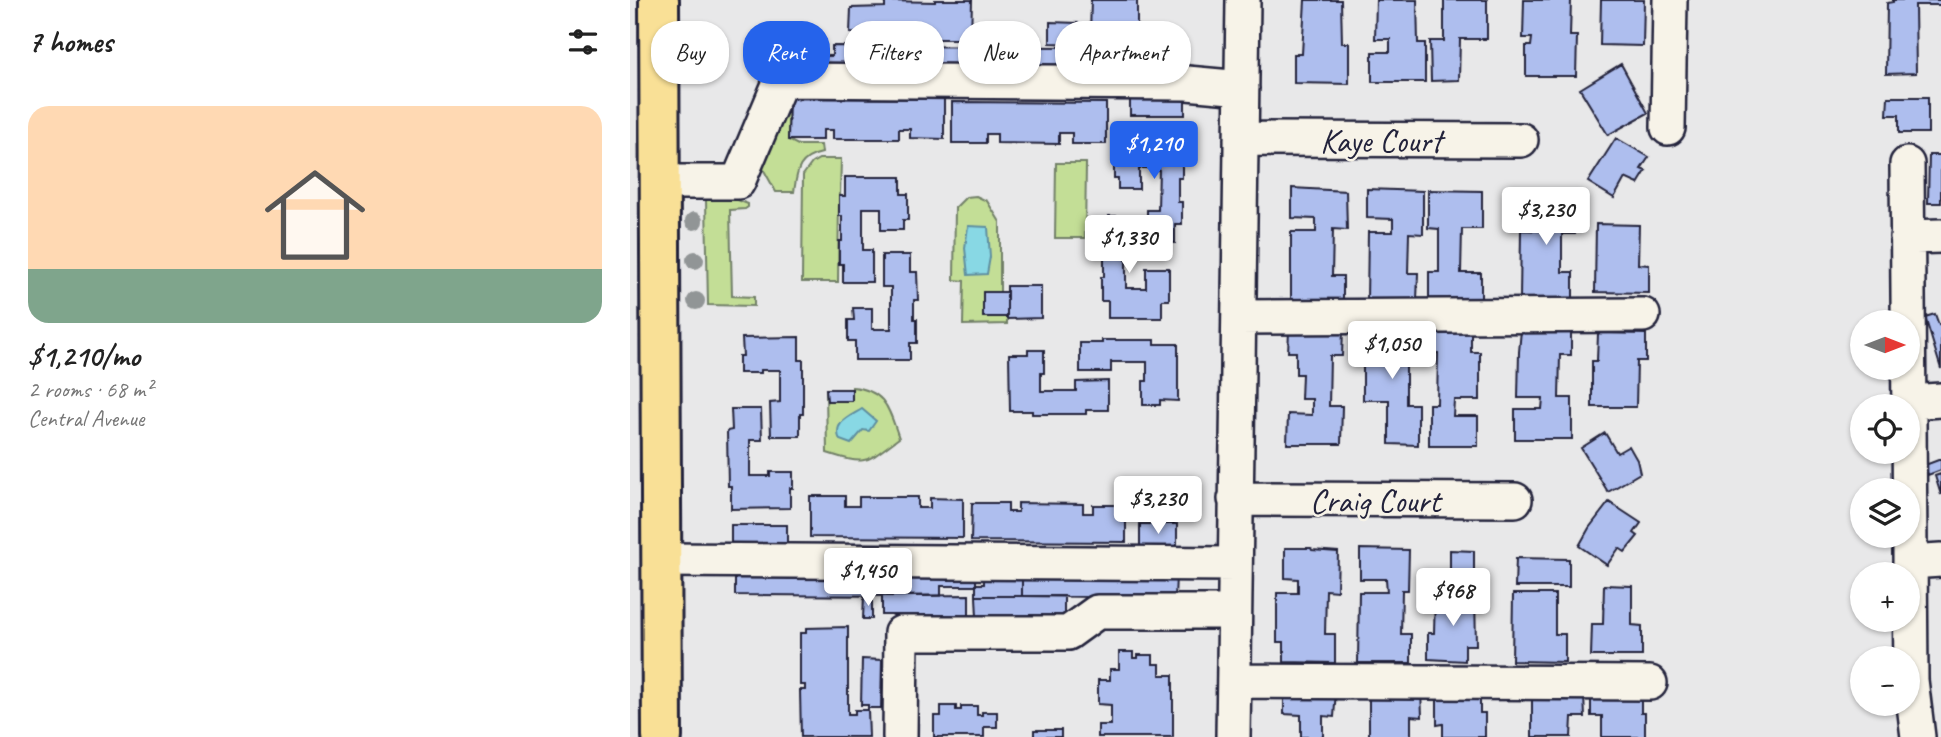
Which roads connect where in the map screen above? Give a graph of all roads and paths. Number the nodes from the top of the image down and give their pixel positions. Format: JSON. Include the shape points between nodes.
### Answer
{"nodes":[{"id":1,"x":659,"y":0,"type":"edge"},
{"id":2,"x":1243,"y":0,"type":"edge"},
{"id":3,"x":1670,"y":0,"type":"edge"},
{"id":4,"x":1242,"y":88,"type":"junction"},
{"id":5,"x":1668,"y":128,"type":"dead end"},
{"id":6,"x":1241,"y":139,"type":"junction"},
{"id":7,"x":1521,"y":141,"type":"dead end"},
{"id":8,"x":1907,"y":164,"type":"dead end"},
{"id":9,"x":660,"y":183,"type":"junction"},
{"id":10,"x":1941,"y":236,"type":"edge"},
{"id":11,"x":1908,"y":237,"type":"junction"},
{"id":12,"x":1643,"y":315,"type":"dead end"},
{"id":13,"x":1239,"y":317,"type":"junction"},
{"id":14,"x":1925,"y":401,"type":"edge"},
{"id":15,"x":1235,"y":499,"type":"junction"},
{"id":16,"x":1515,"y":500,"type":"dead end"},
{"id":17,"x":661,"y":560,"type":"junction"},
{"id":18,"x":1926,"y":561,"type":"edge"},
{"id":19,"x":1235,"y":564,"type":"junction"},
{"id":20,"x":1234,"y":612,"type":"junction"},
{"id":21,"x":1234,"y":681,"type":"junction"},
{"id":22,"x":1650,"y":683,"type":"dead end"},
{"id":23,"x":1925,"y":724,"type":"edge"},
{"id":24,"x":662,"y":737,"type":"edge"},
{"id":25,"x":900,"y":737,"type":"edge"},
{"id":26,"x":1233,"y":737,"type":"edge"}],
"edges":[{"from":1,"to":9,"type":"main road"},
{"from":2,"to":4,"type":"street"},
{"from":3,"to":5,"type":"street"},
{"from":4,"to":6,"type":"street"},
{"from":4,"to":9,"type":"street","via":[[1187,83],[781,80],[738,182]]},
{"from":6,"to":7,"type":"street","name":"Kaye Court"},
{"from":6,"to":13,"type":"street"},
{"from":8,"to":11,"type":"street"},
{"from":9,"to":17,"type":"main road"},
{"from":10,"to":11,"type":"street"},
{"from":11,"to":14,"type":"street"},
{"from":12,"to":13,"type":"street"},
{"from":13,"to":15,"type":"street"},
{"from":14,"to":18,"type":"street"},
{"from":15,"to":16,"type":"street","name":"Craig Court"},
{"from":15,"to":19,"type":"street"},
{"from":17,"to":19,"type":"street"},
{"from":17,"to":24,"type":"main road"},
{"from":18,"to":23,"type":"street","via":[[1911,680]]},
{"from":19,"to":20,"type":"street"},
{"from":20,"to":21,"type":"street"},
{"from":20,"to":25,"type":"street","via":[[1097,612],[1068,633],[901,633]]},
{"from":21,"to":22,"type":"street"},
{"from":21,"to":26,"type":"street"}]}
